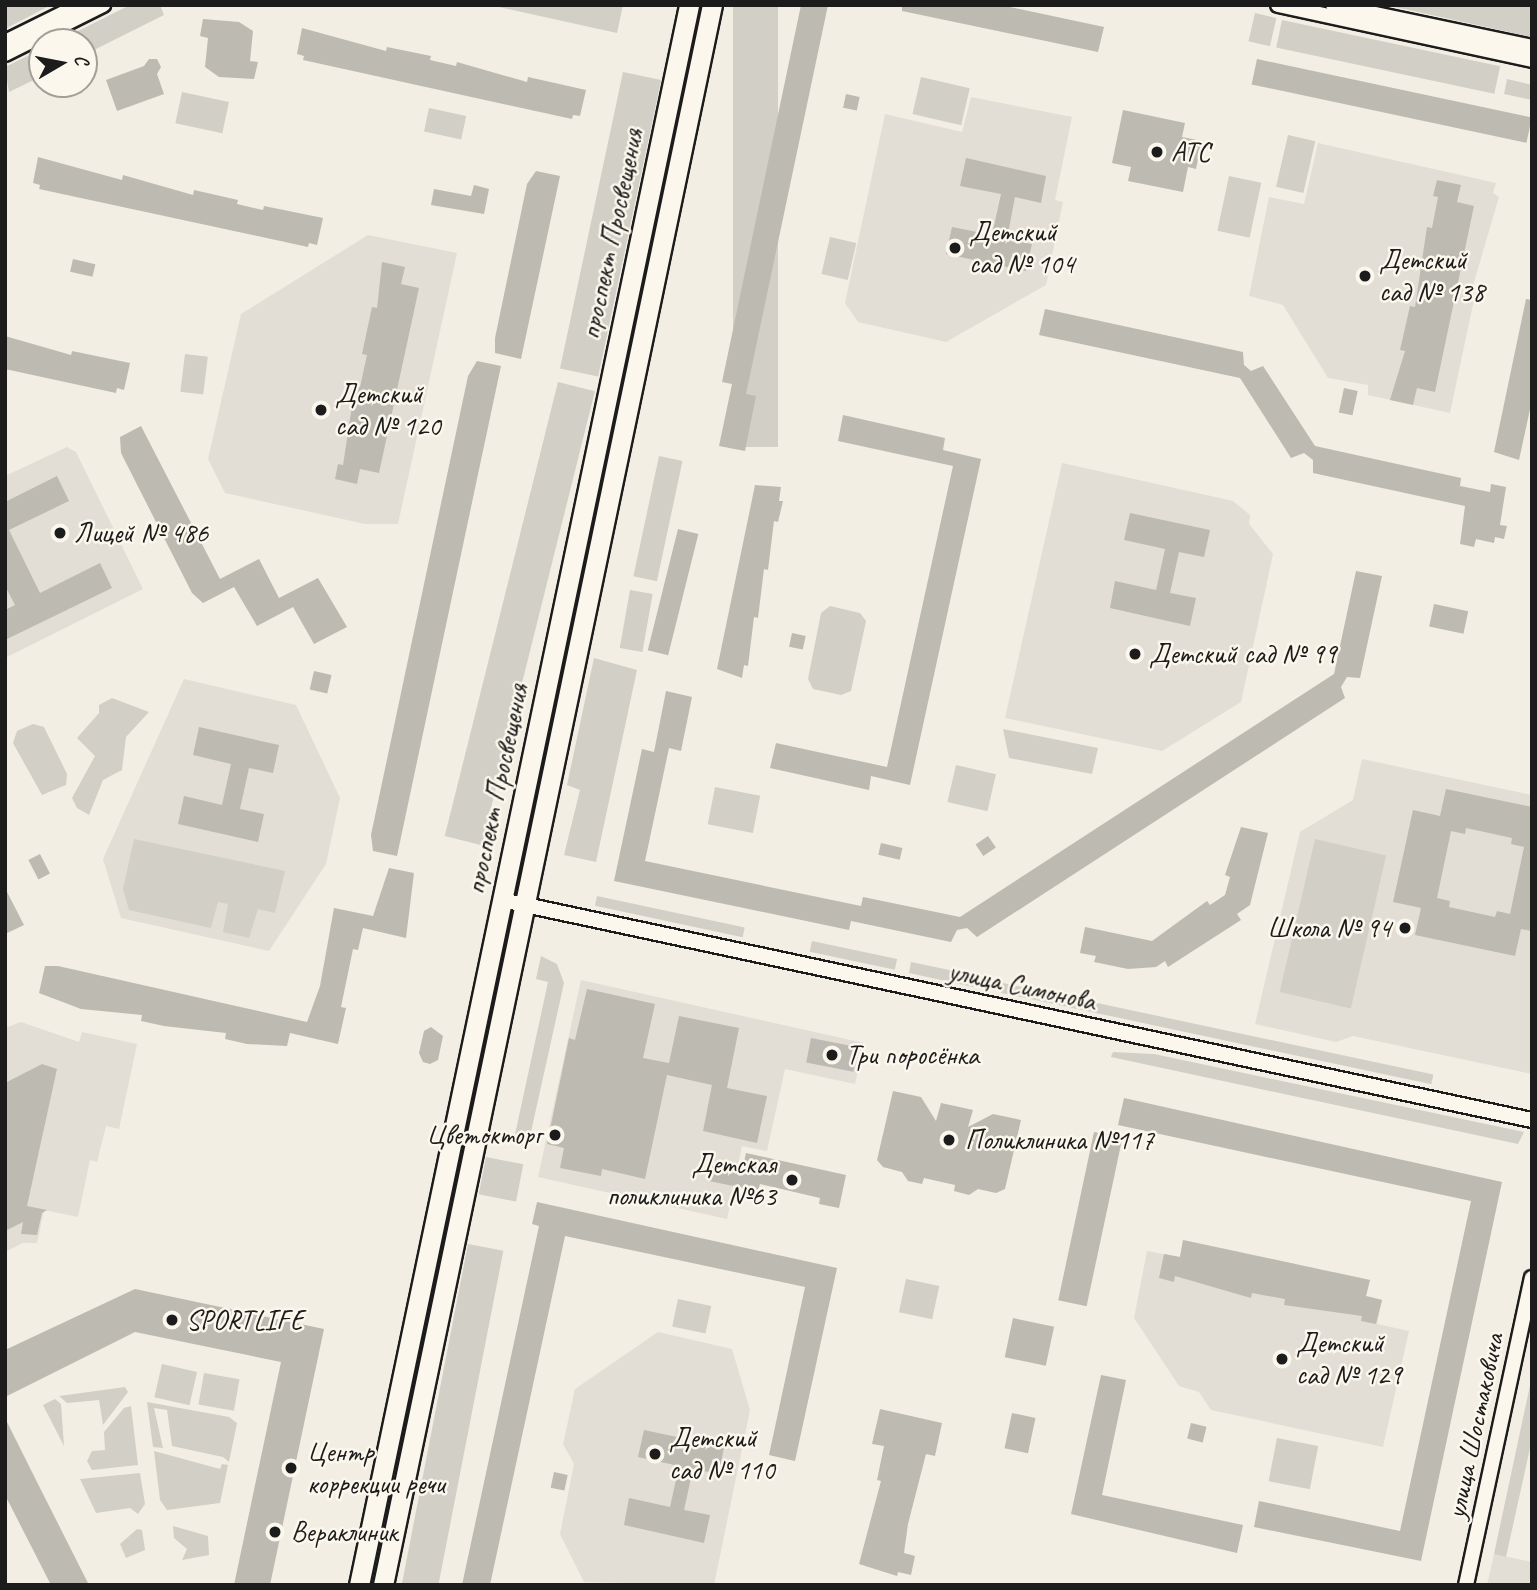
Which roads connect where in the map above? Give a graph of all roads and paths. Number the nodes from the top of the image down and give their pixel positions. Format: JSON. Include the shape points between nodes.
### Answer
{"nodes":[{"id":1,"x":80,"y":5,"type":"edge"},
{"id":2,"x":103,"y":5,"type":"edge"},
{"id":3,"x":689,"y":5,"type":"edge"},
{"id":4,"x":712,"y":5,"type":"edge"},
{"id":5,"x":1278,"y":5,"type":"edge"},
{"id":6,"x":1333,"y":5,"type":"edge"},
{"id":7,"x":5,"y":42,"type":"edge"},
{"id":8,"x":1532,"y":47,"type":"edge"},
{"id":9,"x":5,"y":54,"type":"edge"},
{"id":10,"x":1532,"y":60,"type":"edge"},
{"id":11,"x":502,"y":900,"type":"junction"},
{"id":12,"x":524,"y":905,"type":"junction"},
{"id":13,"x":1532,"y":1120,"type":"edge"},
{"id":14,"x":1532,"y":1278,"type":"edge"},
{"id":15,"x":359,"y":1585,"type":"edge"},
{"id":16,"x":383,"y":1585,"type":"edge"},
{"id":17,"x":1466,"y":1585,"type":"edge"}],
"edges":[{"from":1,"to":7,"type":"street"},
{"from":2,"to":9,"type":"street"},
{"from":3,"to":11,"type":"main road","name":"проспект Просвещения"},
{"from":4,"to":12,"type":"main road","name":"проспект Просвещения"},
{"from":5,"to":10,"type":"street"},
{"from":6,"to":8,"type":"street"},
{"from":11,"to":12,"type":"street","name":"улица Симонова"},
{"from":11,"to":15,"type":"main road","name":"проспект Просвещения"},
{"from":12,"to":13,"type":"street","name":"улица Симонова"},
{"from":12,"to":16,"type":"main road","name":"проспект Просвещения"},
{"from":14,"to":17,"type":"street","name":"улица Шостаковича"}]}
